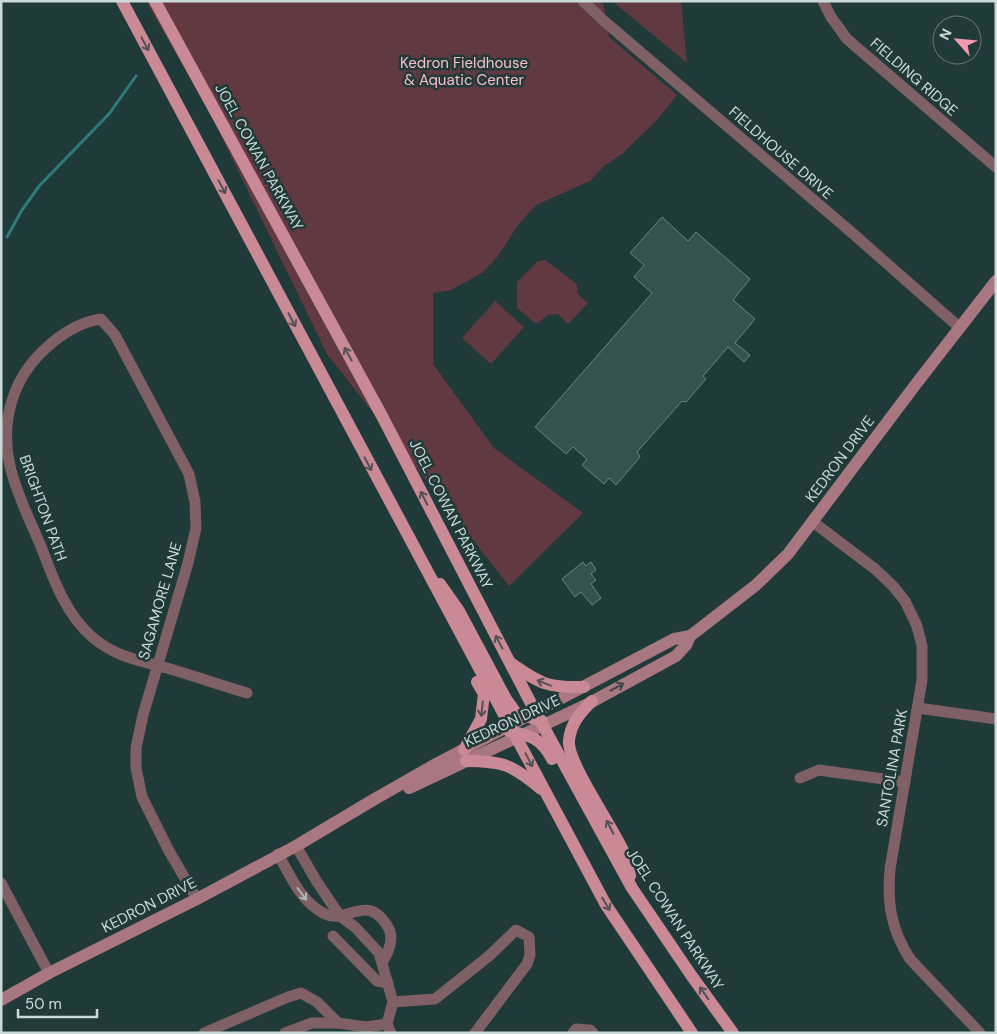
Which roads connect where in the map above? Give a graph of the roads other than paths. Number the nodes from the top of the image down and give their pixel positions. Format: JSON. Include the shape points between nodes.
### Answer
{"nodes":[{"id":1,"x":122,"y":1,"type":"edge"},
{"id":2,"x":155,"y":1,"type":"edge"},
{"id":3,"x":583,"y":1,"type":"edge"},
{"id":4,"x":823,"y":1,"type":"edge"},
{"id":5,"x":996,"y":167,"type":"edge"},
{"id":6,"x":996,"y":282,"type":"edge"},
{"id":7,"x":101,"y":319,"type":"joint"},
{"id":8,"x":960,"y":328,"type":"junction"},
{"id":9,"x":813,"y":522,"type":"junction"},
{"id":10,"x":423,"y":566,"type":"junction"},
{"id":11,"x":433,"y":585,"type":"junction"},
{"id":12,"x":690,"y":636,"type":"junction"},
{"id":13,"x":509,"y":662,"type":"junction"},
{"id":14,"x":158,"y":666,"type":"junction"},
{"id":15,"x":584,"y":687,"type":"junction"},
{"id":16,"x":247,"y":693,"type":"dead end"},
{"id":17,"x":592,"y":701,"type":"junction"},
{"id":18,"x":918,"y":708,"type":"junction"},
{"id":19,"x":539,"y":719,"type":"junction"},
{"id":20,"x":996,"y":719,"type":"edge"},
{"id":21,"x":513,"y":731,"type":"junction"},
{"id":22,"x":465,"y":756,"type":"junction"},
{"id":23,"x":800,"y":778,"type":"dead end"},
{"id":24,"x":905,"y":782,"type":"junction"},
{"id":25,"x":547,"y":794,"type":"junction"},
{"id":26,"x":296,"y":846,"type":"junction"},
{"id":27,"x":278,"y":854,"type":"junction"},
{"id":28,"x":1,"y":883,"type":"edge"},
{"id":29,"x":632,"y":888,"type":"junction"},
{"id":30,"x":197,"y":899,"type":"junction"},
{"id":31,"x":340,"y":916,"type":"junction"},
{"id":32,"x":333,"y":936,"type":"dead end"},
{"id":33,"x":382,"y":962,"type":"junction"},
{"id":34,"x":49,"y":973,"type":"junction"},
{"id":35,"x":388,"y":984,"type":"junction"},
{"id":36,"x":1,"y":1000,"type":"edge"},
{"id":37,"x":393,"y":1002,"type":"junction"},
{"id":38,"x":341,"y":1026,"type":"edge"},
{"id":39,"x":315,"y":1028,"type":"edge"},
{"id":40,"x":389,"y":1028,"type":"edge"},
{"id":41,"x":204,"y":1033,"type":"edge"},
{"id":42,"x":285,"y":1033,"type":"edge"},
{"id":43,"x":475,"y":1033,"type":"edge"},
{"id":44,"x":573,"y":1033,"type":"edge"},
{"id":45,"x":593,"y":1033,"type":"edge"},
{"id":46,"x":692,"y":1033,"type":"edge"},
{"id":47,"x":732,"y":1033,"type":"edge"},
{"id":48,"x":980,"y":1033,"type":"edge"}],
"edges":[{"from":1,"to":10,"type":"main road","one_way":true},
{"from":13,"to":2,"type":"main road","name":"JOEL COWAN PARKWAY","one_way":true,"via":[[382,416]]},
{"from":3,"to":8,"type":"street","name":"FIELDHOUSE DRIVE"},
{"from":4,"to":5,"type":"street","name":"FIELDING RIDGE","via":[[847,39]]},
{"from":6,"to":8,"type":"street","name":"KEDRON DRIVE"},
{"from":7,"to":14,"type":"street","name":"SAGAMORE LANE","via":[[115,335],[188,474],[195,502],[196,528]]},
{"from":7,"to":14,"type":"street","name":"BRIGHTON PATH","via":[[88,321],[58,337],[36,357],[21,380],[8,410],[5,436],[10,468],[53,578],[72,615],[103,646]]},
{"from":8,"to":9,"type":"street","name":"KEDRON DRIVE"},
{"from":9,"to":12,"type":"street","name":"KEDRON DRIVE","via":[[761,581]]},
{"from":9,"to":18,"type":"street","name":"SANTOLINA PARK","via":[[884,577],[904,601],[917,626],[922,646]]},
{"from":10,"to":11,"type":"main road"},
{"from":10,"to":19,"type":"main road","via":[[459,611],[516,713]]},
{"from":11,"to":21,"type":"main road"},
{"from":11,"to":22,"type":"main road","one_way":true,"via":[[441,614],[484,694],[481,719]]},
{"from":12,"to":15,"type":"street","name":"KEDRON DRIVE","via":[[674,639]]},
{"from":17,"to":12,"type":"street","name":"KEDRON DRIVE","one_way":true,"via":[[676,656]]},
{"from":15,"to":13,"type":"main road","one_way":true,"via":[[544,684]]},
{"from":13,"to":19,"type":"main road","name":"JOEL COWAN PARKWAY"},
{"from":14,"to":16,"type":"street","name":"BRIGHTON PATH"},
{"from":14,"to":30,"type":"street","name":"SAGAMORE LANE","via":[[136,748],[136,768],[142,797],[168,852]]},
{"from":15,"to":19,"type":"street","name":"KEDRON DRIVE"},
{"from":17,"to":19,"type":"street","name":"KEDRON DRIVE"},
{"from":29,"to":17,"type":"main road","one_way":true,"via":[[626,858],[572,758],[568,742],[572,725]]},
{"from":18,"to":20,"type":"street"},
{"from":18,"to":24,"type":"street","name":"SANTOLINA PARK"},
{"from":19,"to":21,"type":"street","name":"KEDRON DRIVE"},
{"from":19,"to":29,"type":"main road","name":"JOEL COWAN PARKWAY"},
{"from":21,"to":22,"type":"street","name":"KEDRON DRIVE"},
{"from":21,"to":25,"type":"main road","one_way":true},
{"from":21,"to":29,"type":"main road","via":[[533,737],[546,748],[615,870]]},
{"from":22,"to":25,"type":"main road","via":[[504,764],[521,772]]},
{"from":22,"to":26,"type":"street","name":"KEDRON DRIVE"},
{"from":23,"to":24,"type":"street","via":[[819,770]]},
{"from":24,"to":48,"type":"street","name":"SANTOLINA PARK","via":[[890,869],[891,918],[910,959]]},
{"from":25,"to":46,"type":"main road","one_way":true,"via":[[606,905]]},
{"from":26,"to":27,"type":"street","name":"KEDRON DRIVE"},
{"from":26,"to":31,"type":"street"},
{"from":27,"to":30,"type":"street","name":"KEDRON DRIVE"},
{"from":27,"to":31,"type":"street","one_way":true,"via":[[305,899],[328,915]]},
{"from":28,"to":34,"type":"street"},
{"from":47,"to":29,"type":"main road","name":"JOEL COWAN PARKWAY","one_way":true},
{"from":30,"to":34,"type":"street","name":"KEDRON DRIVE"},
{"from":31,"to":33,"type":"street","via":[[379,953]]},
{"from":31,"to":33,"type":"street","via":[[366,910],[380,916],[390,932],[389,947]]},
{"from":32,"to":35,"type":"street","via":[[377,981]]},
{"from":33,"to":35,"type":"street"},
{"from":34,"to":36,"type":"street","name":"KEDRON DRIVE"},
{"from":35,"to":37,"type":"street"},
{"from":37,"to":40,"type":"street"},
{"from":37,"to":43,"type":"street","via":[[435,999],[516,930],[529,938],[527,964]]},
{"from":38,"to":39,"type":"street"},
{"from":38,"to":40,"type":"street"},
{"from":38,"to":41,"type":"street","via":[[317,1002],[301,993]]},
{"from":39,"to":42,"type":"street"},
{"from":44,"to":45,"type":"street","via":[[576,1029]]}]}
